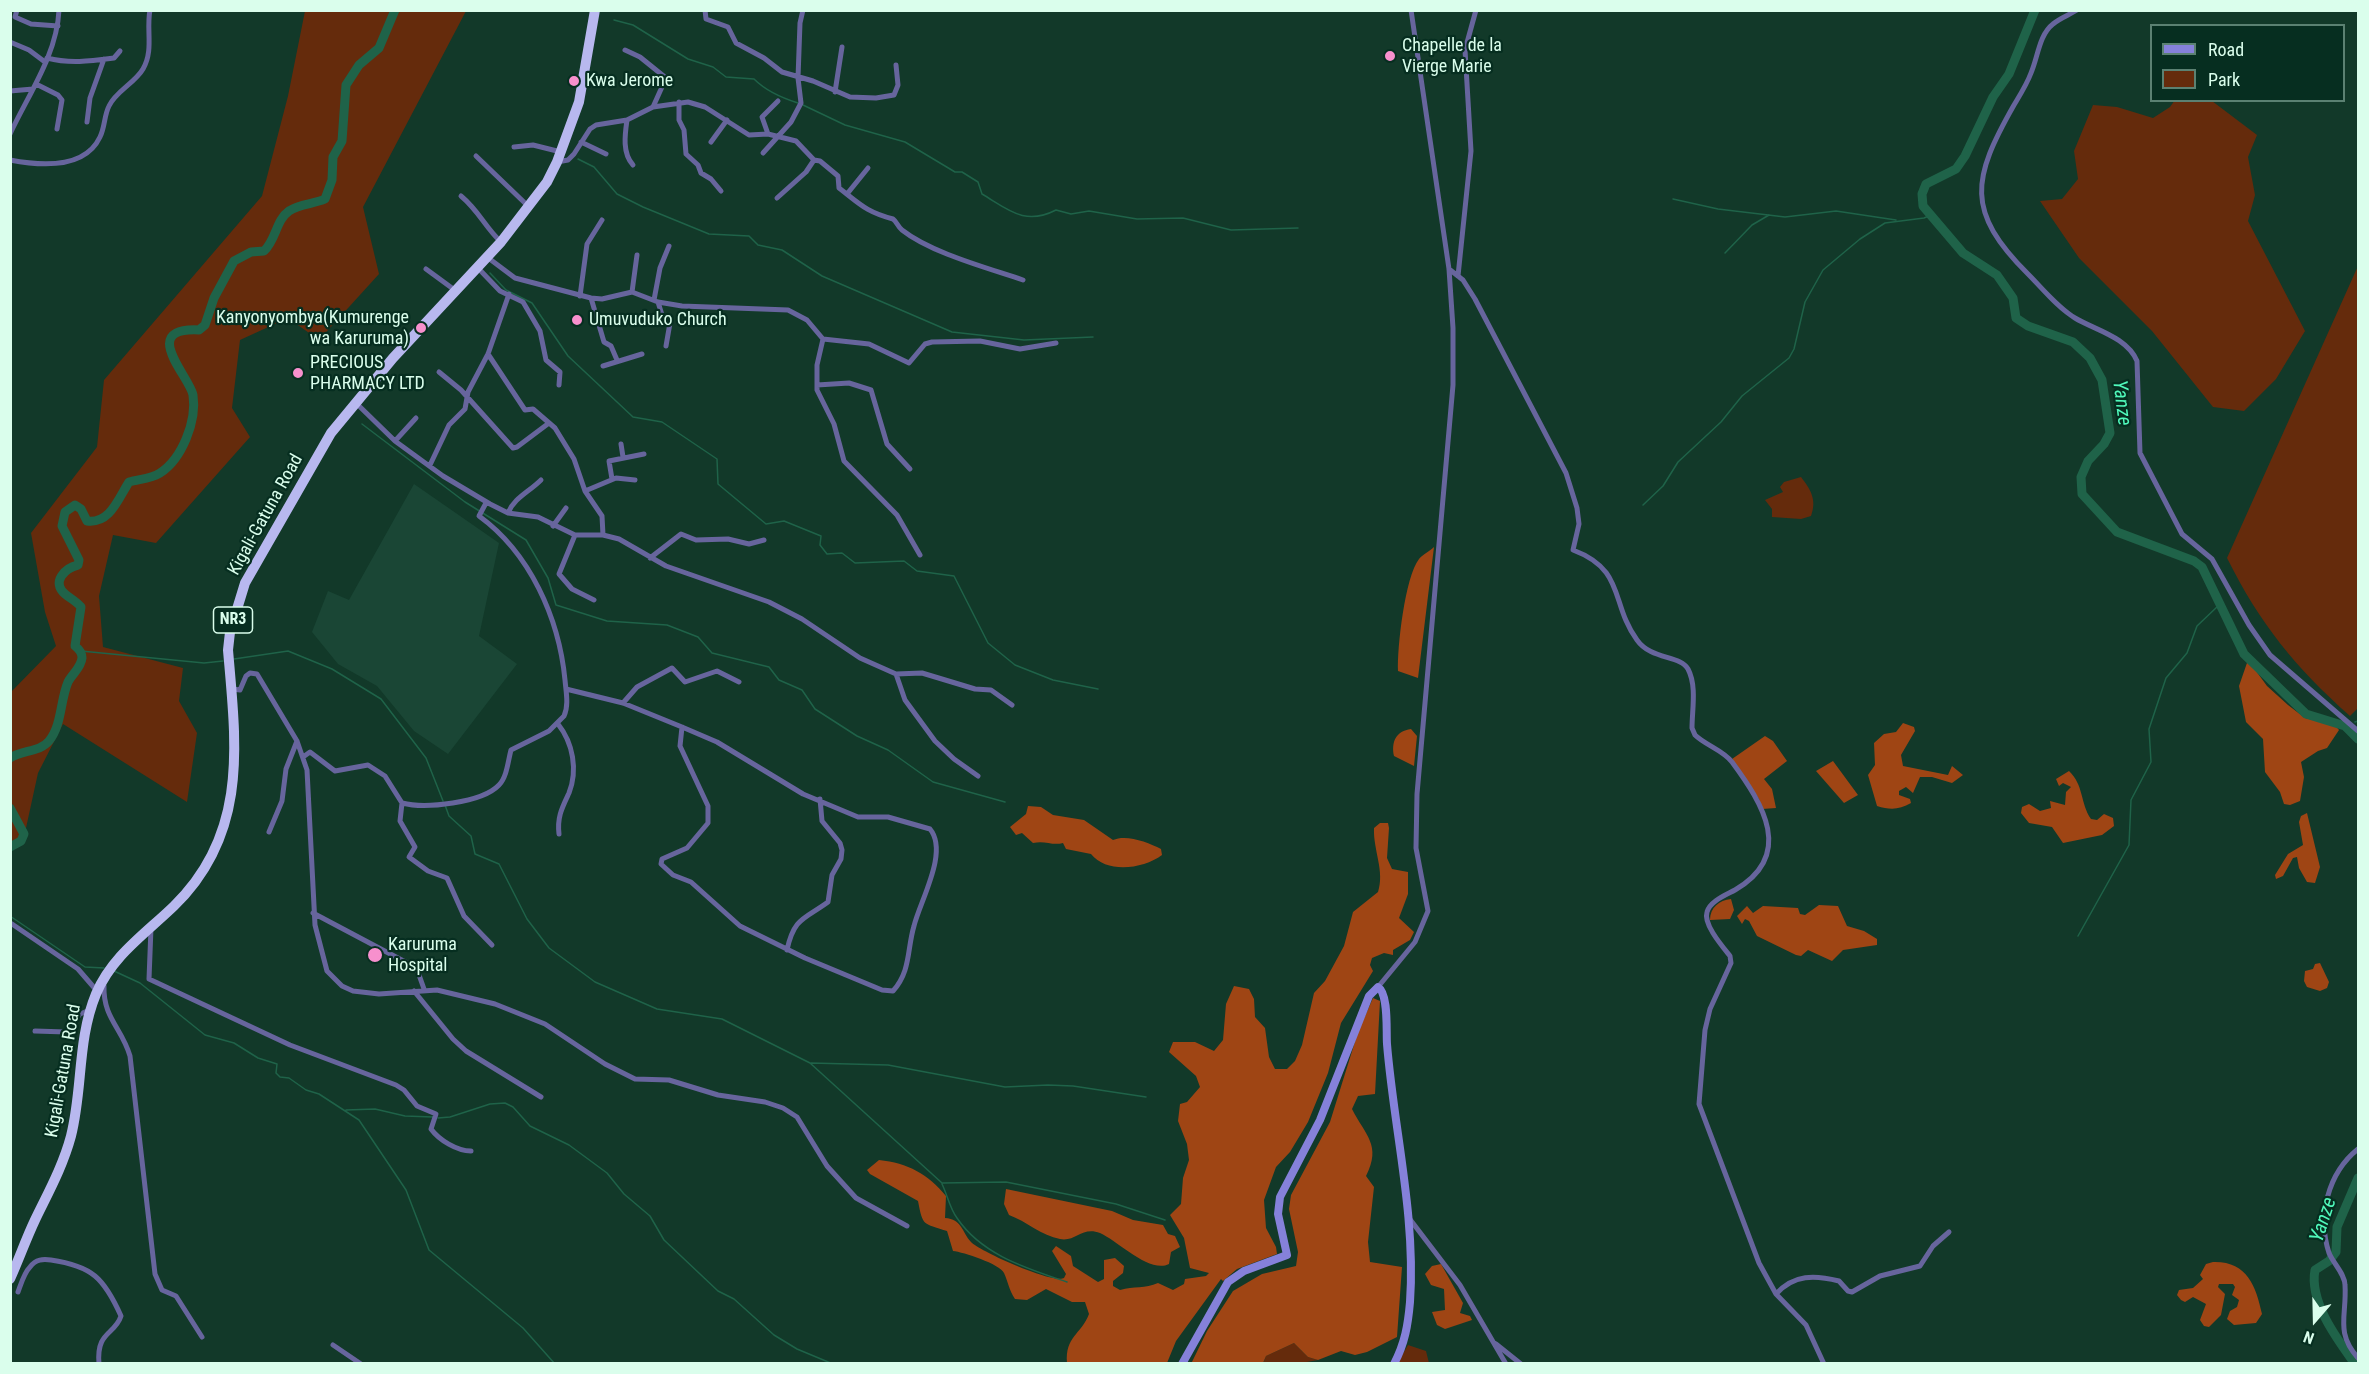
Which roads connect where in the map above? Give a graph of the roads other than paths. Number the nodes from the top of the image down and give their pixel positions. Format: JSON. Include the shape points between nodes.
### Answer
{"nodes":[{"id":1,"x":17,"y":10,"type":"edge"},
{"id":2,"x":59,"y":10,"type":"edge"},
{"id":3,"x":150,"y":10,"type":"edge"},
{"id":4,"x":595,"y":10,"type":"edge"},
{"id":5,"x":705,"y":10,"type":"edge"},
{"id":6,"x":804,"y":10,"type":"edge"},
{"id":7,"x":1411,"y":10,"type":"edge"},
{"id":8,"x":1476,"y":10,"type":"edge"},
{"id":9,"x":2077,"y":10,"type":"edge"},
{"id":10,"x":58,"y":26,"type":"junction"},
{"id":11,"x":10,"y":42,"type":"edge"},
{"id":12,"x":842,"y":47,"type":"dead end"},
{"id":13,"x":625,"y":50,"type":"dead end"},
{"id":14,"x":120,"y":51,"type":"dead end"},
{"id":15,"x":104,"y":59,"type":"junction"},
{"id":16,"x":46,"y":60,"type":"junction"},
{"id":17,"x":896,"y":65,"type":"dead end"},
{"id":18,"x":798,"y":78,"type":"junction"},
{"id":19,"x":35,"y":87,"type":"junction"},
{"id":20,"x":10,"y":91,"type":"edge"},
{"id":21,"x":835,"y":92,"type":"junction"},
{"id":22,"x":778,"y":101,"type":"dead end"},
{"id":23,"x":679,"y":102,"type":"junction"},
{"id":24,"x":652,"y":107,"type":"junction"},
{"id":25,"x":627,"y":120,"type":"junction"},
{"id":26,"x":727,"y":120,"type":"junction"},
{"id":27,"x":87,"y":122,"type":"dead end"},
{"id":28,"x":57,"y":129,"type":"dead end"},
{"id":29,"x":10,"y":134,"type":"edge"},
{"id":30,"x":768,"y":134,"type":"junction"},
{"id":31,"x":778,"y":136,"type":"junction"},
{"id":32,"x":581,"y":142,"type":"junction"},
{"id":33,"x":711,"y":142,"type":"dead end"},
{"id":34,"x":514,"y":147,"type":"dead end"},
{"id":35,"x":763,"y":153,"type":"dead end"},
{"id":36,"x":606,"y":154,"type":"dead end"},
{"id":37,"x":476,"y":156,"type":"dead end"},
{"id":38,"x":559,"y":157,"type":"junction"},
{"id":39,"x":814,"y":159,"type":"junction"},
{"id":40,"x":10,"y":160,"type":"edge"},
{"id":41,"x":633,"y":165,"type":"dead end"},
{"id":42,"x":868,"y":168,"type":"dead end"},
{"id":43,"x":721,"y":191,"type":"dead end"},
{"id":44,"x":847,"y":194,"type":"junction"},
{"id":45,"x":461,"y":196,"type":"dead end"},
{"id":46,"x":777,"y":198,"type":"dead end"},
{"id":47,"x":530,"y":207,"type":"junction"},
{"id":48,"x":602,"y":220,"type":"dead end"},
{"id":49,"x":501,"y":242,"type":"junction"},
{"id":50,"x":669,"y":246,"type":"dead end"},
{"id":51,"x":637,"y":255,"type":"dead end"},
{"id":52,"x":488,"y":257,"type":"junction"},
{"id":53,"x":478,"y":268,"type":"junction"},
{"id":54,"x":426,"y":269,"type":"dead end"},
{"id":55,"x":1449,"y":269,"type":"junction"},
{"id":56,"x":1458,"y":276,"type":"junction"},
{"id":57,"x":1023,"y":280,"type":"dead end"},
{"id":58,"x":456,"y":291,"type":"junction"},
{"id":59,"x":632,"y":292,"type":"junction"},
{"id":60,"x":509,"y":294,"type":"junction"},
{"id":61,"x":580,"y":296,"type":"junction"},
{"id":62,"x":591,"y":298,"type":"junction"},
{"id":63,"x":656,"y":301,"type":"junction"},
{"id":64,"x":823,"y":339,"type":"junction"},
{"id":65,"x":1056,"y":343,"type":"dead end"},
{"id":66,"x":666,"y":346,"type":"dead end"},
{"id":67,"x":488,"y":354,"type":"junction"},
{"id":68,"x":642,"y":354,"type":"dead end"},
{"id":69,"x":617,"y":360,"type":"junction"},
{"id":70,"x":603,"y":366,"type":"dead end"},
{"id":71,"x":439,"y":372,"type":"dead end"},
{"id":72,"x":817,"y":385,"type":"junction"},
{"id":73,"x":559,"y":386,"type":"dead end"},
{"id":74,"x":467,"y":399,"type":"junction"},
{"id":75,"x":355,"y":402,"type":"junction"},
{"id":76,"x":416,"y":418,"type":"dead end"},
{"id":77,"x":549,"y":423,"type":"junction"},
{"id":78,"x":395,"y":441,"type":"junction"},
{"id":79,"x":621,"y":444,"type":"dead end"},
{"id":80,"x":644,"y":454,"type":"dead end"},
{"id":81,"x":623,"y":458,"type":"junction"},
{"id":82,"x":430,"y":465,"type":"junction"},
{"id":83,"x":910,"y":469,"type":"dead end"},
{"id":84,"x":612,"y":479,"type":"junction"},
{"id":85,"x":541,"y":480,"type":"dead end"},
{"id":86,"x":635,"y":480,"type":"dead end"},
{"id":87,"x":585,"y":491,"type":"junction"},
{"id":88,"x":486,"y":502,"type":"junction"},
{"id":89,"x":566,"y":508,"type":"dead end"},
{"id":90,"x":508,"y":513,"type":"junction"},
{"id":91,"x":553,"y":526,"type":"junction"},
{"id":92,"x":603,"y":534,"type":"junction"},
{"id":93,"x":575,"y":535,"type":"junction"},
{"id":94,"x":764,"y":540,"type":"dead end"},
{"id":95,"x":920,"y":555,"type":"dead end"},
{"id":96,"x":650,"y":558,"type":"junction"},
{"id":97,"x":594,"y":600,"type":"dead end"},
{"id":98,"x":896,"y":674,"type":"junction"},
{"id":99,"x":739,"y":682,"type":"dead end"},
{"id":100,"x":232,"y":689,"type":"junction"},
{"id":101,"x":566,"y":689,"type":"junction"},
{"id":102,"x":623,"y":704,"type":"junction"},
{"id":103,"x":1012,"y":705,"type":"dead end"},
{"id":104,"x":558,"y":724,"type":"junction"},
{"id":105,"x":682,"y":726,"type":"junction"},
{"id":106,"x":2358,"y":732,"type":"edge"},
{"id":107,"x":297,"y":741,"type":"junction"},
{"id":108,"x":303,"y":756,"type":"junction"},
{"id":109,"x":978,"y":776,"type":"dead end"},
{"id":110,"x":820,"y":799,"type":"junction"},
{"id":111,"x":402,"y":803,"type":"junction"},
{"id":112,"x":269,"y":832,"type":"dead end"},
{"id":113,"x":559,"y":834,"type":"dead end"},
{"id":114,"x":313,"y":913,"type":"junction"},
{"id":115,"x":12,"y":924,"type":"dead end"},
{"id":116,"x":152,"y":927,"type":"junction"},
{"id":117,"x":492,"y":945,"type":"dead end"},
{"id":118,"x":788,"y":950,"type":"junction"},
{"id":119,"x":104,"y":978,"type":"junction"},
{"id":120,"x":1378,"y":987,"type":"junction"},
{"id":121,"x":424,"y":989,"type":"junction"},
{"id":122,"x":97,"y":991,"type":"junction"},
{"id":123,"x":414,"y":991,"type":"junction"},
{"id":124,"x":90,"y":1010,"type":"junction"},
{"id":125,"x":35,"y":1031,"type":"dead end"},
{"id":126,"x":541,"y":1096,"type":"dead end"},
{"id":127,"x":2358,"y":1149,"type":"edge"},
{"id":128,"x":471,"y":1151,"type":"dead end"},
{"id":129,"x":1409,"y":1218,"type":"junction"},
{"id":130,"x":907,"y":1226,"type":"dead end"},
{"id":131,"x":1949,"y":1232,"type":"dead end"},
{"id":132,"x":10,"y":1279,"type":"edge"},
{"id":133,"x":18,"y":1292,"type":"dead end"},
{"id":134,"x":1776,"y":1294,"type":"junction"},
{"id":135,"x":202,"y":1337,"type":"dead end"},
{"id":136,"x":1494,"y":1343,"type":"junction"},
{"id":137,"x":333,"y":1345,"type":"dead end"},
{"id":138,"x":2358,"y":1358,"type":"edge"},
{"id":139,"x":99,"y":1364,"type":"edge"},
{"id":140,"x":361,"y":1364,"type":"edge"},
{"id":141,"x":1182,"y":1364,"type":"edge"},
{"id":142,"x":1394,"y":1364,"type":"edge"},
{"id":143,"x":1506,"y":1364,"type":"edge"},
{"id":144,"x":1521,"y":1364,"type":"edge"},
{"id":145,"x":1824,"y":1364,"type":"edge"}],
"edges":[{"from":1,"to":10,"type":"street","via":[[16,18],[21,21]]},
{"from":2,"to":10,"type":"street"},
{"from":3,"to":40,"type":"street","via":[[149,52],[143,69],[110,105],[92,151],[85,157],[52,163]]},
{"from":4,"to":38,"type":"highway","name":"Kigali-Gatuna Road","number":"NR3","via":[[583,86]]},
{"from":5,"to":18,"type":"street","via":[[706,19],[728,27],[736,44]]},
{"from":6,"to":18,"type":"street"},
{"from":7,"to":55,"type":"street"},
{"from":8,"to":56,"type":"street","via":[[1465,50],[1471,151]]},
{"from":9,"to":106,"type":"street","via":[[2048,29],[2028,80],[1996,139],[1981,189],[1981,204],[2009,255],[2068,314],[2117,339],[2134,354],[2140,453],[2182,534],[2212,559],[2248,625],[2270,655]]},
{"from":10,"to":16,"type":"street"},
{"from":11,"to":16,"type":"street"},
{"from":12,"to":21,"type":"street"},
{"from":13,"to":24,"type":"street","via":[[666,78]]},
{"from":14,"to":15,"type":"street","via":[[114,58]]},
{"from":15,"to":16,"type":"street","via":[[67,63]]},
{"from":15,"to":27,"type":"street","via":[[90,98]]},
{"from":16,"to":19,"type":"street"},
{"from":17,"to":21,"type":"street","via":[[898,85],[894,95],[868,98]]},
{"from":18,"to":21,"type":"street"},
{"from":18,"to":31,"type":"street","via":[[801,103]]},
{"from":19,"to":20,"type":"street"},
{"from":19,"to":28,"type":"street","via":[[62,100]]},
{"from":19,"to":29,"type":"street"},
{"from":22,"to":30,"type":"street","via":[[762,117]]},
{"from":23,"to":24,"type":"street"},
{"from":23,"to":26,"type":"street","via":[[696,103]]},
{"from":23,"to":43,"type":"street","via":[[686,154]]},
{"from":24,"to":25,"type":"street"},
{"from":25,"to":32,"type":"street","via":[[596,125]]},
{"from":25,"to":41,"type":"street","via":[[624,138]]},
{"from":26,"to":30,"type":"street","via":[[749,135]]},
{"from":26,"to":33,"type":"street"},
{"from":30,"to":31,"type":"street"},
{"from":31,"to":35,"type":"street"},
{"from":31,"to":39,"type":"street","via":[[796,141]]},
{"from":32,"to":36,"type":"street"},
{"from":32,"to":38,"type":"street","via":[[568,160]]},
{"from":34,"to":38,"type":"street","via":[[533,145]]},
{"from":37,"to":47,"type":"street"},
{"from":38,"to":47,"type":"highway","name":"Kigali-Gatuna Road","number":"NR3"},
{"from":39,"to":44,"type":"street","via":[[838,176],[838,188]]},
{"from":39,"to":46,"type":"street","via":[[806,172]]},
{"from":42,"to":44,"type":"street"},
{"from":44,"to":57,"type":"street","via":[[872,213],[893,219],[901,229],[933,246]]},
{"from":45,"to":49,"type":"street"},
{"from":47,"to":49,"type":"highway","name":"Kigali-Gatuna Road","number":"NR3"},
{"from":48,"to":61,"type":"street","via":[[587,244]]},
{"from":49,"to":52,"type":"highway","name":"Kigali-Gatuna Road","number":"NR3"},
{"from":50,"to":63,"type":"street","via":[[660,265]]},
{"from":51,"to":59,"type":"street"},
{"from":52,"to":53,"type":"highway","name":"Kigali-Gatuna Road","number":"NR3"},
{"from":52,"to":61,"type":"street","via":[[515,278]]},
{"from":53,"to":58,"type":"highway","name":"Kigali-Gatuna Road","number":"NR3"},
{"from":53,"to":60,"type":"street","via":[[494,286]]},
{"from":54,"to":58,"type":"street"},
{"from":55,"to":56,"type":"street"},
{"from":55,"to":120,"type":"street","via":[[1453,385],[1417,794],[1416,849],[1428,911],[1415,942]]},
{"from":56,"to":134,"type":"street","via":[[1475,299],[1566,473],[1578,508],[1573,550],[1590,556],[1606,571],[1643,648],[1657,656],[1681,661],[1688,668],[1695,735],[1730,759],[1758,800],[1769,830],[1768,853],[1760,871],[1713,903],[1707,912],[1707,921],[1731,963],[1705,1030],[1699,1104],[1736,1207]]},
{"from":58,"to":75,"type":"highway","name":"Kigali-Gatuna Road","number":"NR3"},
{"from":59,"to":62,"type":"street"},
{"from":59,"to":63,"type":"street"},
{"from":60,"to":67,"type":"street"},
{"from":60,"to":73,"type":"street","via":[[523,302],[540,331],[546,360],[560,372]]},
{"from":61,"to":62,"type":"street"},
{"from":62,"to":69,"type":"street","via":[[604,342],[611,346]]},
{"from":63,"to":64,"type":"street","via":[[682,306],[788,310],[807,320]]},
{"from":63,"to":66,"type":"street","via":[[670,323]]},
{"from":64,"to":65,"type":"street","via":[[869,344],[909,363],[925,344],[932,342],[980,341],[1020,349]]},
{"from":64,"to":72,"type":"street"},
{"from":67,"to":74,"type":"street"},
{"from":67,"to":77,"type":"street","via":[[525,410],[532,409]]},
{"from":68,"to":69,"type":"street"},
{"from":69,"to":70,"type":"street"},
{"from":71,"to":74,"type":"street"},
{"from":72,"to":83,"type":"street","via":[[849,383],[872,390],[887,444]]},
{"from":72,"to":95,"type":"street","via":[[846,465],[897,515]]},
{"from":74,"to":77,"type":"street","via":[[513,448]]},
{"from":74,"to":82,"type":"street","via":[[465,409],[449,425]]},
{"from":75,"to":78,"type":"street"},
{"from":75,"to":100,"type":"highway","name":"Kigali-Gatuna Road","number":"NR3","via":[[320,452],[246,583],[230,632]]},
{"from":76,"to":78,"type":"street"},
{"from":77,"to":87,"type":"street","via":[[574,459]]},
{"from":78,"to":82,"type":"street"},
{"from":79,"to":81,"type":"street"},
{"from":80,"to":81,"type":"street"},
{"from":81,"to":84,"type":"street","via":[[609,461]]},
{"from":82,"to":88,"type":"street"},
{"from":84,"to":86,"type":"street"},
{"from":84,"to":87,"type":"street"},
{"from":85,"to":90,"type":"street","via":[[513,502]]},
{"from":87,"to":92,"type":"street","via":[[602,516]]},
{"from":88,"to":90,"type":"street"},
{"from":88,"to":101,"type":"street","via":[[479,516],[509,542],[532,575],[552,623]]},
{"from":89,"to":91,"type":"street"},
{"from":90,"to":91,"type":"street","via":[[538,517]]},
{"from":91,"to":93,"type":"street"},
{"from":92,"to":93,"type":"street"},
{"from":92,"to":96,"type":"street"},
{"from":93,"to":97,"type":"street","via":[[559,574],[572,589]]},
{"from":94,"to":96,"type":"street","via":[[749,544],[728,539],[696,540],[681,534]]},
{"from":96,"to":98,"type":"street","via":[[787,610],[860,658]]},
{"from":98,"to":103,"type":"street","via":[[922,674],[991,690]]},
{"from":98,"to":109,"type":"street","via":[[905,700],[935,741]]},
{"from":99,"to":102,"type":"street","via":[[717,670],[685,682],[672,668],[638,687]]},
{"from":100,"to":107,"type":"street","via":[[240,690],[246,676],[257,674]]},
{"from":100,"to":116,"type":"highway","name":"Kigali-Gatuna Road","number":"NR3","via":[[236,766],[227,819],[185,894]]},
{"from":101,"to":102,"type":"street"},
{"from":101,"to":104,"type":"street","via":[[567,710]]},
{"from":102,"to":105,"type":"street"},
{"from":104,"to":111,"type":"street","via":[[511,750],[503,779],[488,795],[433,806]]},
{"from":104,"to":113,"type":"street","via":[[570,743],[573,758],[572,783],[558,822]]},
{"from":105,"to":110,"type":"street","via":[[717,742],[803,794]]},
{"from":105,"to":118,"type":"street","via":[[680,746],[708,806],[708,824],[687,848],[662,859],[661,864],[673,875],[691,882],[740,926]]},
{"from":107,"to":108,"type":"street"},
{"from":107,"to":112,"type":"street","via":[[286,769],[282,801]]},
{"from":108,"to":111,"type":"street","via":[[310,752],[336,771],[368,765],[377,769],[392,784]]},
{"from":108,"to":114,"type":"street","via":[[307,770]]},
{"from":110,"to":118,"type":"street","via":[[820,817],[840,843],[842,856],[832,875],[828,902],[801,920]]},
{"from":110,"to":118,"type":"street","via":[[858,817],[888,817],[930,828],[935,841],[933,875],[911,934],[908,964],[891,992]]},
{"from":111,"to":117,"type":"street","via":[[400,821],[415,847],[409,857],[428,871],[447,878],[464,916]]},
{"from":114,"to":121,"type":"street","via":[[413,966]]},
{"from":114,"to":123,"type":"street","via":[[327,971],[342,986],[367,993]]},
{"from":115,"to":122,"type":"street","via":[[78,969]]},
{"from":116,"to":119,"type":"highway","name":"Kigali-Gatuna Road","number":"NR3","via":[[116,960]]},
{"from":116,"to":128,"type":"street","via":[[149,979],[291,1046],[401,1087],[417,1106],[436,1114],[431,1129],[437,1136],[463,1151]]},
{"from":119,"to":122,"type":"highway","name":"Kigali-Gatuna Road","number":"NR3"},
{"from":119,"to":135,"type":"street","via":[[107,1014],[126,1042],[130,1056],[155,1274],[162,1290],[176,1296]]},
{"from":120,"to":129,"type":"main road","via":[[1385,997],[1387,1047]]},
{"from":120,"to":141,"type":"main road","via":[[1368,996],[1320,1120],[1281,1197],[1278,1214],[1287,1255],[1244,1271],[1228,1282]]},
{"from":121,"to":123,"type":"street"},
{"from":121,"to":130,"type":"street","via":[[495,1004],[536,1020],[635,1079],[669,1080],[788,1110],[848,1191]]},
{"from":122,"to":124,"type":"highway","name":"Kigali-Gatuna Road","number":"NR3"},
{"from":123,"to":126,"type":"street","via":[[466,1051]]},
{"from":124,"to":125,"type":"street","via":[[80,1014],[66,1032]]},
{"from":124,"to":132,"type":"highway","name":"Kigali-Gatuna Road","number":"NR3","via":[[81,1048],[71,1135]]},
{"from":127,"to":138,"type":"street","via":[[2344,1161],[2328,1194],[2325,1227],[2330,1256],[2345,1284],[2343,1332]]},
{"from":129,"to":136,"type":"street","via":[[1460,1285]]},
{"from":129,"to":142,"type":"main road","via":[[1408,1322],[1404,1344]]},
{"from":131,"to":134,"type":"street","via":[[1932,1245],[1920,1266],[1880,1276],[1852,1292],[1839,1281],[1814,1276],[1793,1280]]},
{"from":133,"to":139,"type":"street","via":[[29,1267],[36,1261],[60,1260],[88,1269],[103,1285],[121,1316],[106,1332]]},
{"from":134,"to":145,"type":"street","via":[[1806,1325]]},
{"from":136,"to":143,"type":"street"},
{"from":136,"to":144,"type":"street"},
{"from":137,"to":140,"type":"street"}]}
